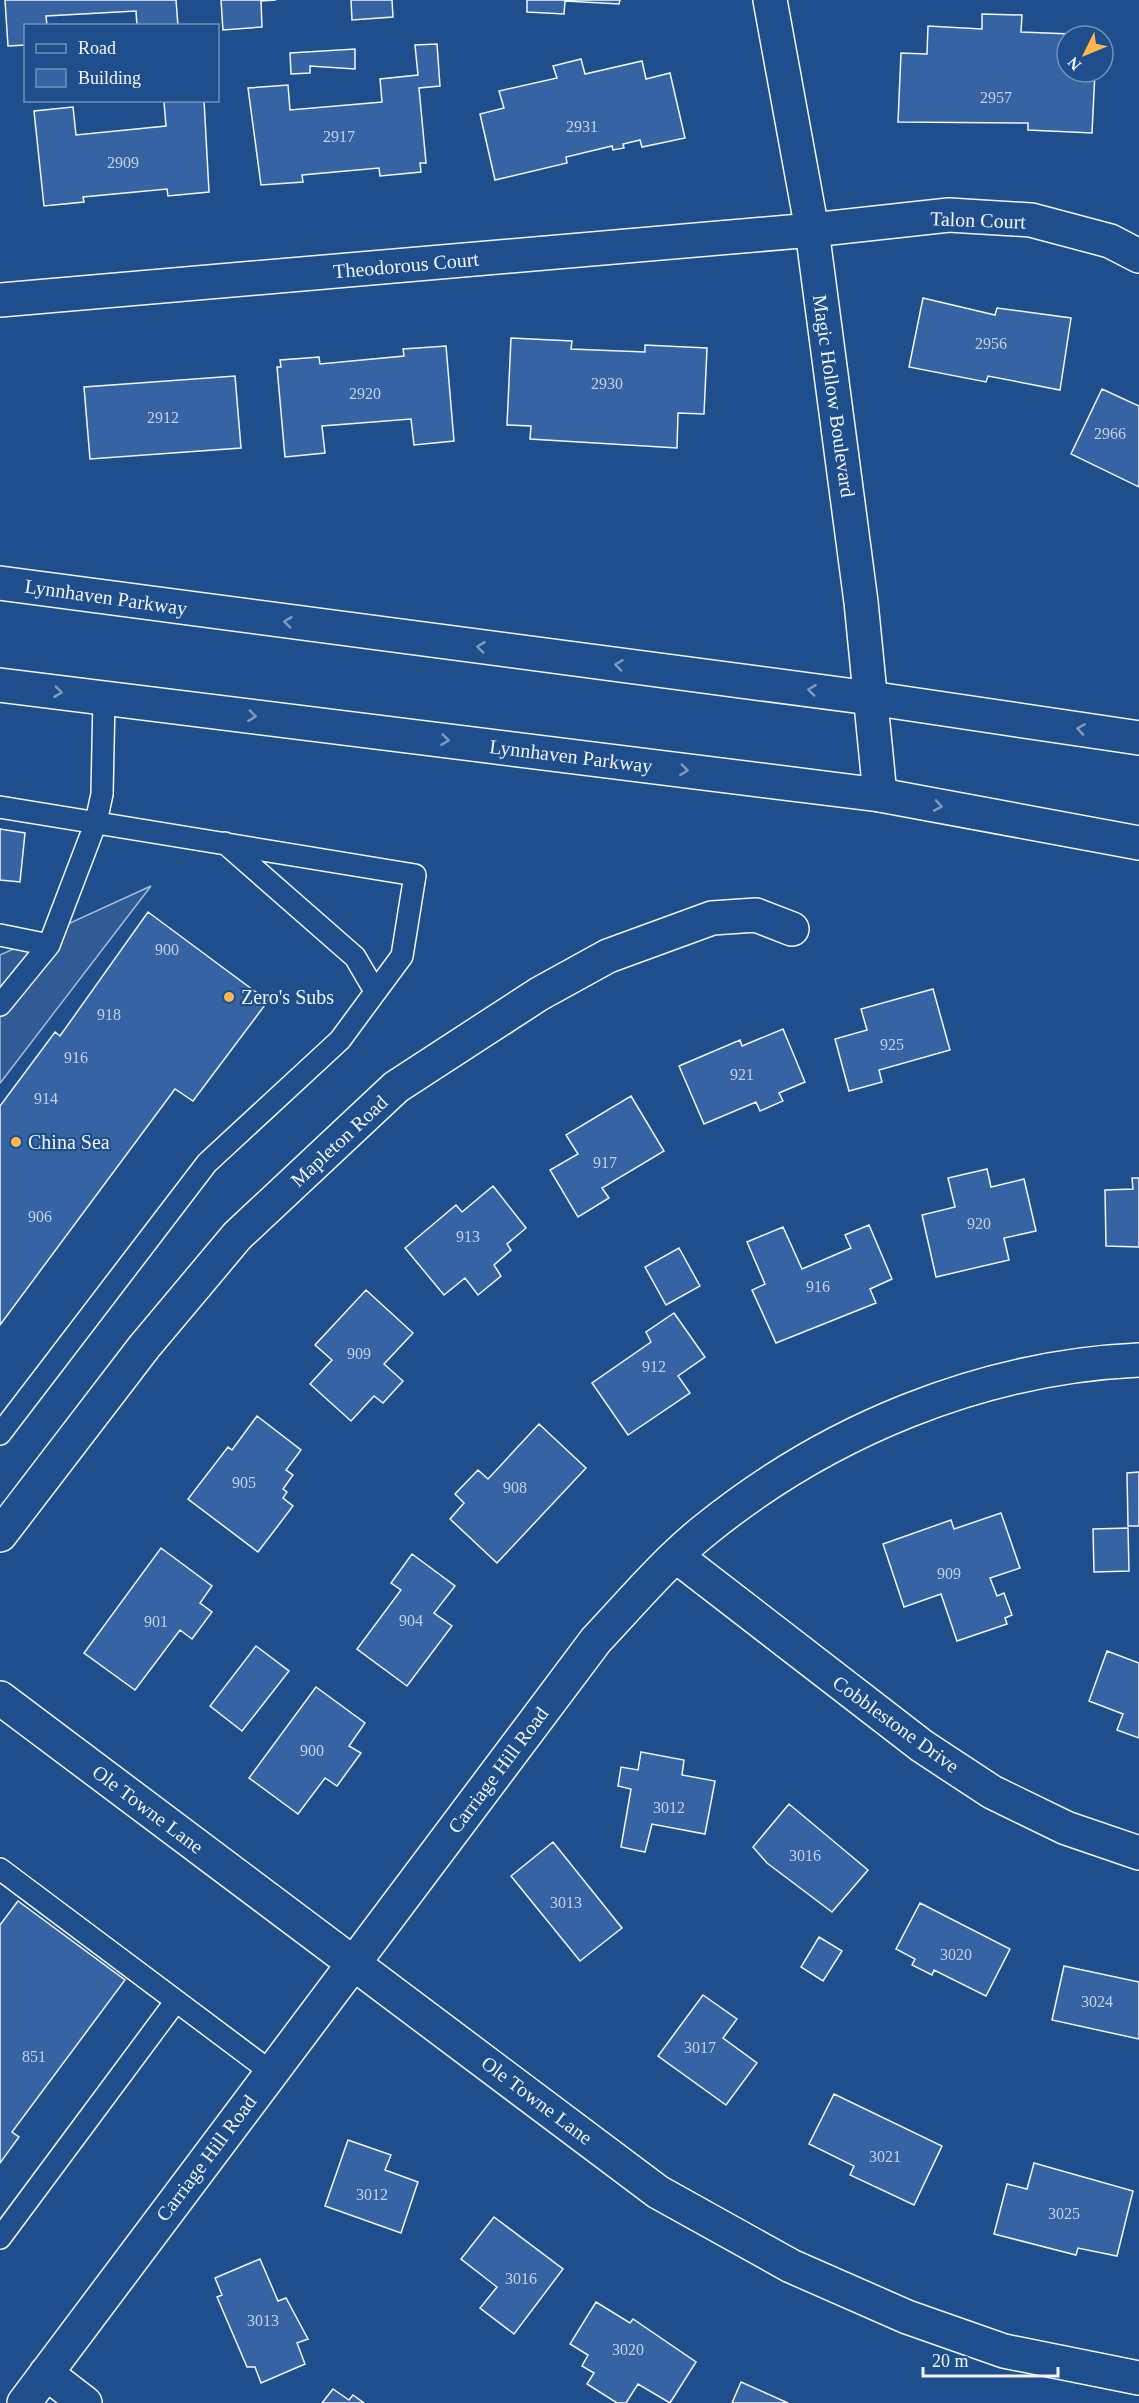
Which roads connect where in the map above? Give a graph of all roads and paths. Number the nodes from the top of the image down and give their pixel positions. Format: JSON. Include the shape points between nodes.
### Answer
{"nodes":[{"id":1,"x":770,"y":0,"type":"edge"},
{"id":2,"x":812,"y":230,"type":"junction"},
{"id":3,"x":1139,"y":256,"type":"edge"},
{"id":4,"x":0,"y":300,"type":"edge"},
{"id":5,"x":0,"y":583,"type":"edge"},
{"id":6,"x":0,"y":684,"type":"edge"},
{"id":7,"x":104,"y":698,"type":"junction"},
{"id":8,"x":870,"y":698,"type":"junction"},
{"id":9,"x":1139,"y":738,"type":"edge"},
{"id":10,"x":880,"y":795,"type":"junction"},
{"id":11,"x":0,"y":807,"type":"edge"},
{"id":12,"x":96,"y":822,"type":"junction"},
{"id":13,"x":224,"y":842,"type":"junction"},
{"id":14,"x":1139,"y":843,"type":"edge"},
{"id":15,"x":792,"y":929,"type":"dead end"},
{"id":16,"x":0,"y":934,"type":"edge"},
{"id":17,"x":49,"y":945,"type":"junction"},
{"id":18,"x":375,"y":991,"type":"junction"},
{"id":19,"x":0,"y":1005,"type":"edge"},
{"id":20,"x":1139,"y":1360,"type":"edge"},
{"id":21,"x":0,"y":1434,"type":"edge"},
{"id":22,"x":0,"y":1535,"type":"edge"},
{"id":23,"x":676,"y":1556,"type":"junction"},
{"id":24,"x":0,"y":1698,"type":"edge"},
{"id":25,"x":1139,"y":1853,"type":"edge"},
{"id":26,"x":0,"y":1869,"type":"edge"},
{"id":27,"x":354,"y":1962,"type":"junction"},
{"id":28,"x":176,"y":2001,"type":"junction"},
{"id":29,"x":271,"y":2072,"type":"junction"},
{"id":30,"x":0,"y":2238,"type":"edge"},
{"id":31,"x":46,"y":2373,"type":"junction"},
{"id":32,"x":1139,"y":2378,"type":"edge"},
{"id":33,"x":24,"y":2403,"type":"edge"},
{"id":34,"x":85,"y":2403,"type":"edge"}],
"edges":[{"from":1,"to":2,"type":"street","name":"Magic Hollow Boulevard"},
{"from":2,"to":3,"type":"street","name":"Talon Court","via":[[949,215],[1031,220],[1110,241]]},
{"from":2,"to":4,"type":"street","name":"Theodorous Court"},
{"from":2,"to":8,"type":"street","name":"Magic Hollow Boulevard"},
{"from":8,"to":5,"type":"street","name":"Lynnhaven Parkway","one_way":true},
{"from":6,"to":7,"type":"street","name":"Lynnhaven Parkway","one_way":true},
{"from":7,"to":10,"type":"street","name":"Lynnhaven Parkway","one_way":true},
{"from":7,"to":12,"type":"lane","via":[[102,794]]},
{"from":9,"to":8,"type":"street","name":"Lynnhaven Parkway","one_way":true},
{"from":8,"to":10,"type":"street","name":"Magic Hollow Boulevard"},
{"from":10,"to":14,"type":"street","name":"Lynnhaven Parkway","one_way":true},
{"from":11,"to":12,"type":"lane"},
{"from":12,"to":13,"type":"lane"},
{"from":12,"to":17,"type":"lane"},
{"from":13,"to":18,"type":"lane","via":[[355,957]]},
{"from":13,"to":18,"type":"lane","via":[[415,874],[402,956]]},
{"from":15,"to":22,"type":"street","name":"Mapleton Road","via":[[756,915],[712,918],[608,956],[539,993],[396,1087],[237,1236],[144,1347]]},
{"from":16,"to":17,"type":"lane"},
{"from":17,"to":19,"type":"lane"},
{"from":18,"to":21,"type":"lane","via":[[340,1040],[207,1163]]},
{"from":20,"to":23,"type":"street","name":"Carriage Hill Road","via":[[1020,1376],[935,1400],[853,1434],[776,1478]]},
{"from":23,"to":25,"type":"street","name":"Cobblestone Drive","via":[[922,1746],[992,1792],[1066,1828]]},
{"from":23,"to":27,"type":"street","name":"Carriage Hill Road","via":[[596,1640]]},
{"from":24,"to":27,"type":"street","name":"Ole Towne Lane"},
{"from":26,"to":28,"type":"lane"},
{"from":27,"to":29,"type":"street","name":"Carriage Hill Road"},
{"from":27,"to":32,"type":"street","name":"Ole Towne Lane","via":[[658,2192],[791,2266],[907,2318],[1004,2351]]},
{"from":28,"to":29,"type":"lane"},
{"from":28,"to":30,"type":"lane"},
{"from":29,"to":31,"type":"street","name":"Carriage Hill Road"},
{"from":31,"to":33,"type":"street","name":"Carriage Hill Road"},
{"from":31,"to":34,"type":"street"}]}
